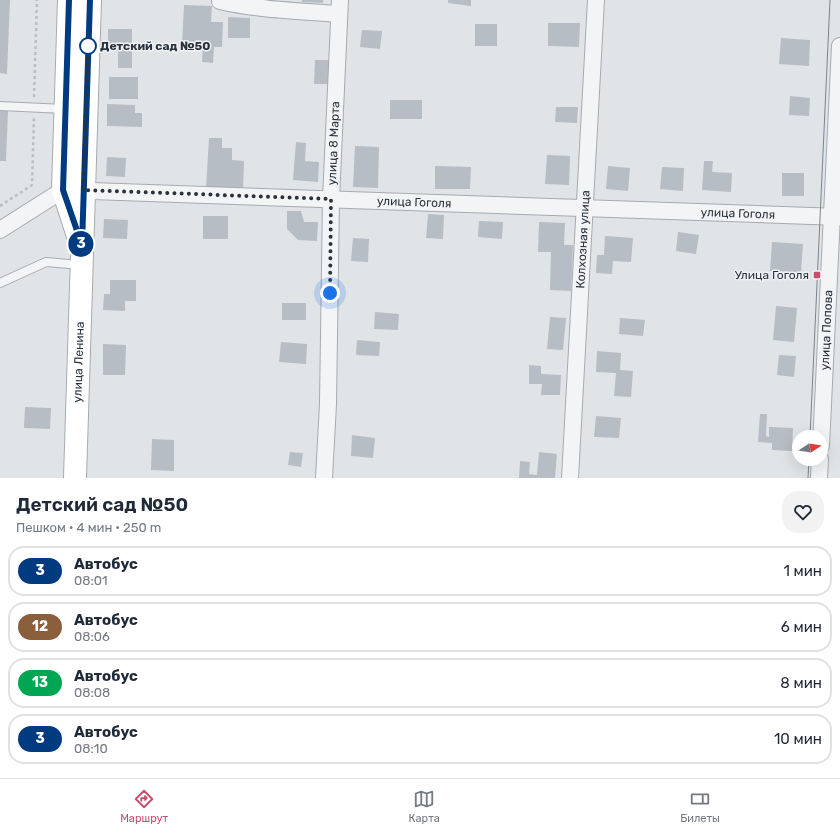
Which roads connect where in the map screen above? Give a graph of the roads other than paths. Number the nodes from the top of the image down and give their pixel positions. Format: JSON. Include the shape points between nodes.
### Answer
{"nodes":[{"id":1,"x":69,"y":0,"type":"edge"},
{"id":2,"x":90,"y":0,"type":"edge"},
{"id":3,"x":220,"y":0,"type":"edge"},
{"id":4,"x":596,"y":0,"type":"edge"},
{"id":5,"x":339,"y":7,"type":"edge"},
{"id":6,"x":840,"y":46,"type":"edge"},
{"id":7,"x":0,"y":106,"type":"edge"},
{"id":8,"x":65,"y":109,"type":"junction"},
{"id":9,"x":73,"y":190,"type":"junction"},
{"id":10,"x":331,"y":199,"type":"junction"},
{"id":11,"x":584,"y":208,"type":"junction"},
{"id":12,"x":836,"y":216,"type":"edge"},
{"id":13,"x":0,"y":230,"type":"edge"},
{"id":14,"x":81,"y":255,"type":"junction"},
{"id":15,"x":0,"y":283,"type":"edge"},
{"id":16,"x":822,"y":430,"type":"edge"},
{"id":17,"x":820,"y":466,"type":"edge"},
{"id":18,"x":75,"y":478,"type":"edge"},
{"id":19,"x":324,"y":478,"type":"edge"},
{"id":20,"x":570,"y":478,"type":"edge"},
{"id":21,"x":820,"y":478,"type":"edge"}],
"edges":[{"from":1,"to":8,"type":"main road","name":"улица Ленина"},
{"from":2,"to":9,"type":"main road","name":"улица Ленина"},
{"from":3,"to":5,"type":"street","via":[[244,6],[281,10]]},
{"from":4,"to":11,"type":"street","name":"Колхозная улица"},
{"from":5,"to":10,"type":"street","name":"улица 8 Марта"},
{"from":6,"to":12,"type":"street","name":"улица Попова"},
{"from":7,"to":8,"type":"lane"},
{"from":8,"to":9,"type":"main road","name":"улица Ленина"},
{"from":9,"to":10,"type":"street","name":"улица Гоголя"},
{"from":9,"to":13,"type":"street"},
{"from":9,"to":14,"type":"main road","name":"улица Ленина"},
{"from":10,"to":11,"type":"street","name":"улица Гоголя"},
{"from":10,"to":19,"type":"street","name":"улица 8 Марта","via":[[328,404]]},
{"from":11,"to":12,"type":"street","name":"улица Гоголя"},
{"from":11,"to":20,"type":"street","name":"Колхозная улица"},
{"from":12,"to":16,"type":"street","name":"улица Попова"},
{"from":14,"to":15,"type":"lane","via":[[46,262]]},
{"from":14,"to":18,"type":"main road","name":"улица Ленина"},
{"from":17,"to":21,"type":"street"}]}
